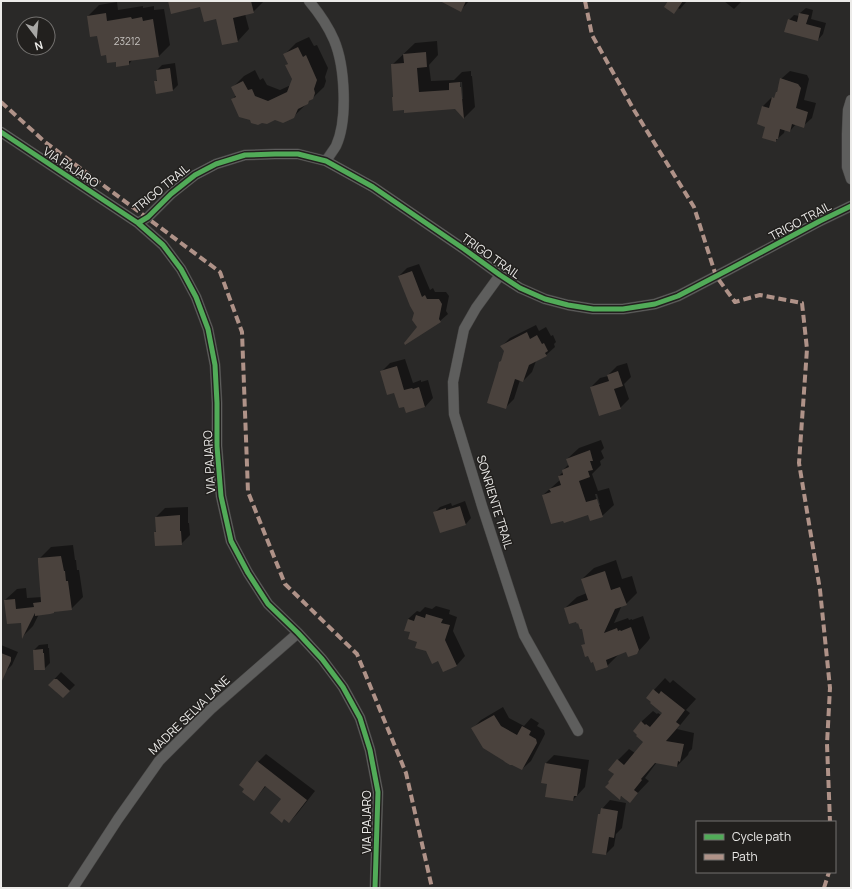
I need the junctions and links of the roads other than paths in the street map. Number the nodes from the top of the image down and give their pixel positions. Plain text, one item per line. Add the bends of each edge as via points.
1 (309, 1) edge
2 (851, 100) edge
3 (1, 132) edge
4 (326, 161) junction
5 (851, 179) edge
6 (851, 206) edge
7 (138, 223) junction
8 (500, 275) junction
9 (298, 633) junction
10 (578, 731) dead end
11 (73, 888) edge
12 (376, 888) edge

1 - 4 street via 334,40 340,57 343,82 344,100 340,132 336,146
2 - 5 street via 848,110 847,167
3 - 7 street, VIA PAJARO
4 - 7 street, TRIGO TRAIL via 298,154 245,155 231,159 195,176
4 - 8 street, TRIGO TRAIL via 373,187
6 - 8 street, TRIGO TRAIL via 678,296 655,304 623,309 593,309 568,305 545,299 520,288
7 - 9 street, VIA PAJARO via 163,246 180,269 196,297 208,329 215,365 221,496 231,541 268,604
8 - 10 street, SONRIENTE TRAIL via 464,329 452,382 454,414 524,635
9 - 11 street, MADRE SELVA LANE via 211,709 159,761
9 - 12 street, VIA PAJARO via 343,687 360,718 370,750 378,792

